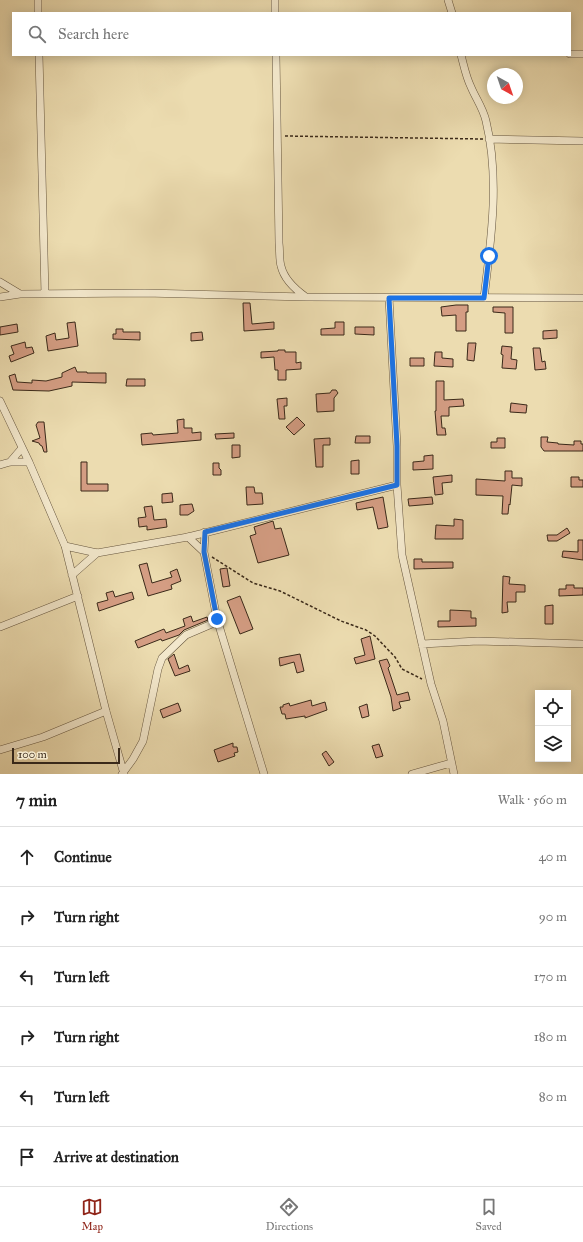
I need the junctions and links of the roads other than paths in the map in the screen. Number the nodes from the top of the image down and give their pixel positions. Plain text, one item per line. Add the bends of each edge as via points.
1 (38, 0) edge
2 (275, 0) edge
3 (448, 0) edge
4 (38, 12) edge
5 (275, 12) edge
6 (452, 12) edge
7 (571, 54) edge
8 (583, 54) edge
9 (39, 56) edge
10 (276, 56) edge
11 (461, 56) edge
12 (489, 139) junction
13 (583, 141) edge
14 (0, 282) edge
15 (20, 294) junction
16 (45, 294) junction
17 (0, 297) edge
18 (306, 297) junction
19 (389, 298) junction
20 (484, 298) junction
21 (583, 298) edge
22 (0, 400) edge
23 (22, 448) junction
24 (10, 462) junction
25 (28, 462) junction
26 (0, 465) edge
27 (397, 485) junction
28 (205, 532) junction
29 (188, 537) junction
30 (65, 546) junction
31 (97, 552) junction
32 (204, 552) junction
33 (72, 575) junction
34 (78, 596) junction
35 (217, 619) junction
36 (0, 627) edge
37 (422, 644) junction
38 (583, 644) edge
39 (106, 711) junction
40 (0, 750) edge
41 (451, 763) junction
42 (123, 773) edge
43 (264, 774) edge
44 (412, 774) edge
45 (454, 774) edge

1 - 4 street
2 - 5 street
3 - 6 street
7 - 8 street
9 - 16 street
10 - 18 street via 281,266 290,283
11 - 12 street via 471,88 483,110
12 - 13 street
12 - 20 street via 493,222
14 - 15 street
15 - 16 street
15 - 17 street
16 - 18 street via 145,293
18 - 19 street
19 - 20 street
19 - 27 street
20 - 21 street
22 - 23 street
23 - 24 street
23 - 25 street
24 - 25 street
24 - 26 street
25 - 30 street
27 - 28 street
27 - 37 street via 402,556
28 - 29 street
28 - 32 street
29 - 31 street
29 - 32 street
30 - 31 street
30 - 33 street
31 - 33 street
32 - 35 street
33 - 34 street
34 - 36 street
34 - 39 street
35 - 42 street via 214,624 186,635 162,658 143,741
35 - 43 street
37 - 38 street via 478,641
37 - 41 street via 443,721
39 - 40 street via 43,737
39 - 42 street
41 - 44 street
41 - 45 street

